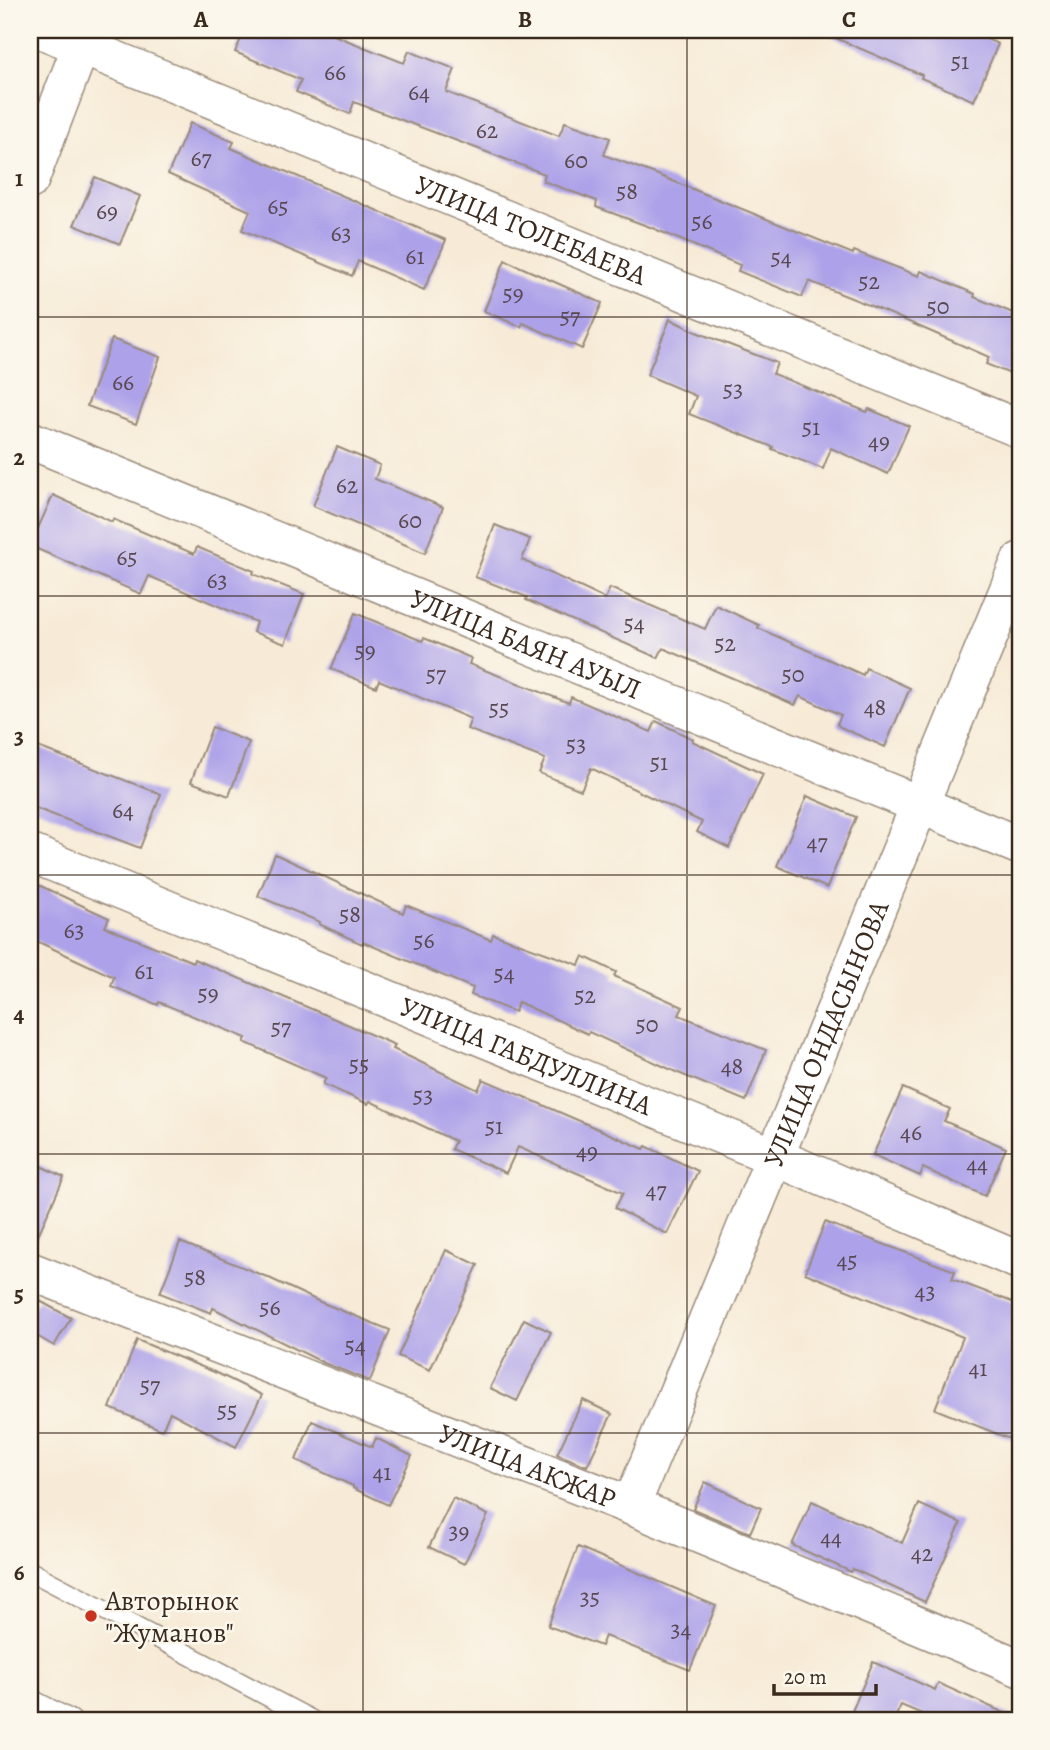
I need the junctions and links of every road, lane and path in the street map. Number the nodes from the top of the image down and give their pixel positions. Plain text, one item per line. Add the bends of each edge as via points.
1 (42, 30) edge
2 (83, 38) edge
3 (30, 180) edge
4 (1020, 429) edge
5 (30, 440) edge
6 (1020, 561) edge
7 (920, 805) junction
8 (1020, 846) edge
9 (30, 853) edge
10 (775, 1157) junction
11 (1020, 1261) edge
12 (30, 1271) edge
13 (631, 1506) junction
14 (30, 1571) edge
15 (1020, 1668) edge
16 (30, 1698) edge
17 (72, 1720) edge
18 (312, 1720) edge

1 - 2 street, УЛИЦА ТОЛЕБАЕВА
2 - 3 street
2 - 4 street, УЛИЦА ТОЛЕБАЕВА
5 - 7 street, УЛИЦА БАЯН АУЫЛ
6 - 7 street, УЛИЦА ОНДАСЫНОВА
7 - 8 street, УЛИЦА БАЯН АУЫЛ
7 - 10 street, УЛИЦА ОНДАСЫНОВА
9 - 10 street, УЛИЦА ГАБДУЛЛИНА
10 - 11 street, УЛИЦА ГАБДУЛЛИНА
10 - 13 street, УЛИЦА ОНДАСЫНОВА
12 - 13 street, УЛИЦА АКЖАР
13 - 15 street, УЛИЦА АКЖАР
14 - 18 lane
16 - 17 lane

